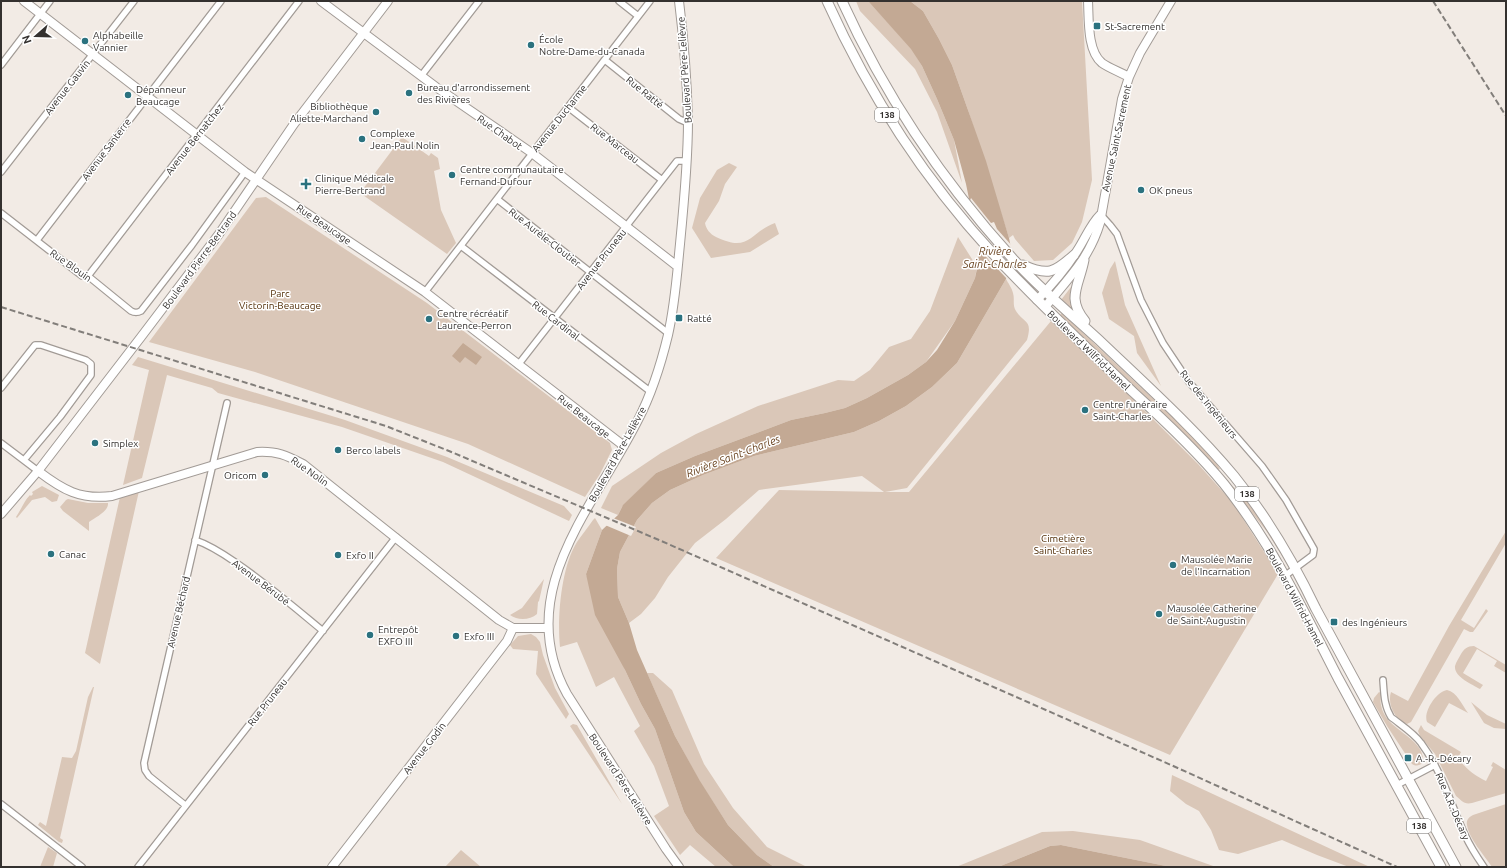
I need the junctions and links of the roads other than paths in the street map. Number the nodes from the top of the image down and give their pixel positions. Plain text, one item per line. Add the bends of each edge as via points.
1 (24, 1) edge
2 (50, 1) edge
3 (134, 1) edge
4 (220, 1) edge
5 (299, 1) edge
6 (321, 1) edge
7 (388, 1) edge
8 (479, 1) edge
9 (619, 1) edge
10 (650, 1) edge
11 (679, 1) edge
12 (827, 1) edge
13 (842, 1) edge
14 (1088, 1) edge
15 (1171, 1) edge
16 (40, 14) junction
17 (638, 16) junction
18 (364, 33) junction
19 (93, 54) junction
20 (605, 60) junction
21 (1, 65) edge
22 (421, 76) junction
23 (1129, 77) junction
24 (147, 96) junction
25 (568, 107) junction
26 (688, 123) junction
27 (197, 134) junction
28 (532, 153) junction
29 (686, 161) junction
30 (1, 172) edge
31 (245, 172) junction
32 (257, 180) junction
33 (662, 180) junction
34 (497, 199) junction
35 (1, 213) edge
36 (1100, 215) junction
37 (626, 227) junction
38 (37, 240) junction
39 (462, 246) junction
40 (1074, 255) junction
41 (1084, 260) junction
42 (1015, 261) junction
43 (677, 266) junction
44 (590, 272) junction
45 (88, 276) junction
46 (425, 292) junction
47 (1050, 294) junction
48 (1038, 300) junction
49 (1045, 307) junction
50 (142, 311) joint
51 (554, 319) junction
52 (668, 333) junction
53 (1099, 340) junction
54 (518, 365) junction
55 (1, 388) edge
56 (651, 392) junction
57 (227, 403) dead end
58 (1, 443) edge
59 (624, 446) junction
60 (24, 460) junction
61 (212, 464) junction
62 (38, 471) junction
63 (1, 514) edge
64 (396, 537) junction
65 (195, 540) junction
66 (1296, 568) junction
67 (1286, 575) junction
68 (512, 628) junction
69 (548, 628) junction
70 (323, 631) junction
71 (1383, 680) dead end
72 (1435, 765) junction
73 (1408, 779) junction
74 (1397, 785) junction
75 (1, 804) edge
76 (185, 805) junction
77 (82, 867) edge
78 (138, 867) edge
79 (332, 867) edge
80 (679, 867) edge
81 (1441, 867) edge
82 (1456, 867) edge
83 (1484, 867) edge

1 - 16 street, Rue Beaucage
2 - 16 street
3 - 19 street, Avenue Gauvin
4 - 24 street, Avenue Santerre
5 - 27 street, Avenue Bernatchez
6 - 18 street, Rue Chabot
7 - 18 street, Boulevard Pierre-Bertrand
8 - 22 street
9 - 17 street
10 - 17 street, Avenue Ducharme
11 - 26 street, Boulevard Père-Lelièvre via 686,68
12 - 48 main road, Boulevard Wilfrid-Hamel / 138 via 854,57 919,164 963,220
13 - 42 main road, Boulevard Wilfrid-Hamel / 138 via 895,103 934,163
14 - 23 street via 1091,46 1095,57
15 - 23 street, Avenue Saint-Sacrement
16 - 19 street, Rue Beaucage
16 - 21 street
17 - 20 street, Avenue Ducharme
18 - 22 street, Rue Chabot
18 - 32 street, Boulevard Pierre-Bertrand via 294,124
19 - 24 street, Rue Beaucage
19 - 30 street, Avenue Gauvin
20 - 25 street, Avenue Ducharme
20 - 26 street, Rue Ratté via 679,119
22 - 28 street, Rue Chabot
23 - 36 street, Avenue Saint-Sacrement via 1122,99
24 - 27 street, Rue Beaucage
24 - 38 street, Avenue Santerre
25 - 28 street, Avenue Ducharme
25 - 33 street, Rue Marceau
26 - 29 street, Boulevard Père-Lelièvre
27 - 31 street, Rue Beaucage
27 - 45 street, Avenue Bernatchez
28 - 34 street, Avenue Ducharme
28 - 37 street, Rue Chabot
29 - 33 street, Avenue Pruneau via 677,161
29 - 43 street, Boulevard Père-Lelièvre
31 - 32 street, Rue Beaucage
31 - 50 street, Boulevard Pierre-Bertrand
32 - 46 street, Rue Beaucage
32 - 62 street, Boulevard Pierre-Bertrand via 210,246
33 - 37 street, Avenue Pruneau
34 - 39 street, Avenue Ducharme
34 - 44 street, Rue Aurèle-Cloutier
35 - 38 street, Rue Blouin
36 - 40 street, Avenue Saint-Sacrement
36 - 41 street, Avenue Saint-Sacrement via 1097,232
36 - 66 street, Rue des Ingénieurs via 1117,234 1142,300 1163,343 1188,382 1262,466 1286,500 1314,549 1313,555
37 - 43 street, Rue Chabot
37 - 44 street, Avenue Pruneau
38 - 45 street, Rue Blouin via 82,276
39 - 46 street, Avenue Ducharme
39 - 51 street, Rue Cardinal
40 - 42 main road via 1058,269 1044,272 1033,270
40 - 47 street, Avenue Saint-Sacrement
41 - 47 street, Avenue Saint-Sacrement
41 - 53 main road via 1075,288 1074,304
42 - 47 main road, Boulevard Wilfrid-Hamel / 138
43 - 52 street, Boulevard Père-Lelièvre
44 - 51 street, Avenue Pruneau
44 - 52 street, Rue Aurèle-Cloutier
45 - 50 street, Rue Blouin via 131,311
46 - 54 street, Rue Beaucage
47 - 48 street, Avenue Saint-Sacrement
47 - 49 street, Avenue Saint-Sacrement
47 - 53 main road, Boulevard Wilfrid-Hamel / 138
48 - 49 main road, Boulevard Wilfrid-Hamel / 138
49 - 67 main road, Boulevard Wilfrid-Hamel / 138 via 1172,428 1211,469 1254,524
51 - 54 street, Avenue Pruneau
51 - 56 street, Rue Cardinal
52 - 56 street, Boulevard Père-Lelièvre
53 - 66 main road, Boulevard Wilfrid-Hamel / 138 via 1190,427 1217,457 1258,508
54 - 59 street, Rue Beaucage
55 - 60 street via 35,345 86,360 91,364 92,375
56 - 59 street, Boulevard Père-Lelièvre
57 - 61 street, Avenue Béchard
58 - 60 street
59 - 69 street, Boulevard Père-Lelièvre via 584,512 563,554 552,593
60 - 62 street
61 - 62 street, Rue Nolin via 112,496 99,497 87,497 68,491
61 - 64 street, Rue Nolin via 257,452 286,454 303,464
61 - 65 street, Avenue Béchard
62 - 63 street, Boulevard Pierre-Bertrand
64 - 68 street, Rue Nolin
64 - 70 street, Rue Pruneau
65 - 70 street, Avenue Bérubé via 205,543 254,574
65 - 76 street, Avenue Béchard via 144,763 149,776
66 - 67 street, Rue des Ingénieurs
66 - 73 main road, Boulevard Wilfrid-Hamel / 138
67 - 74 main road, Boulevard Wilfrid-Hamel / 138
68 - 69 street
68 - 79 street, Avenue Godin via 507,641
69 - 80 street, Boulevard Père-Lelièvre via 553,660 564,690
70 - 76 street, Rue Pruneau
71 - 72 street, Rue A.R.-Décary via 1388,713 1416,737
72 - 73 street, Rue A.R.-Décary
72 - 83 street, Rue A.R.-Décary via 1465,836
73 - 74 street, Rue A.R.-Décary
73 - 82 main road, Boulevard Wilfrid-Hamel / 138
74 - 81 main road, Boulevard Wilfrid-Hamel / 138
75 - 77 street
76 - 78 street, Rue Pruneau

